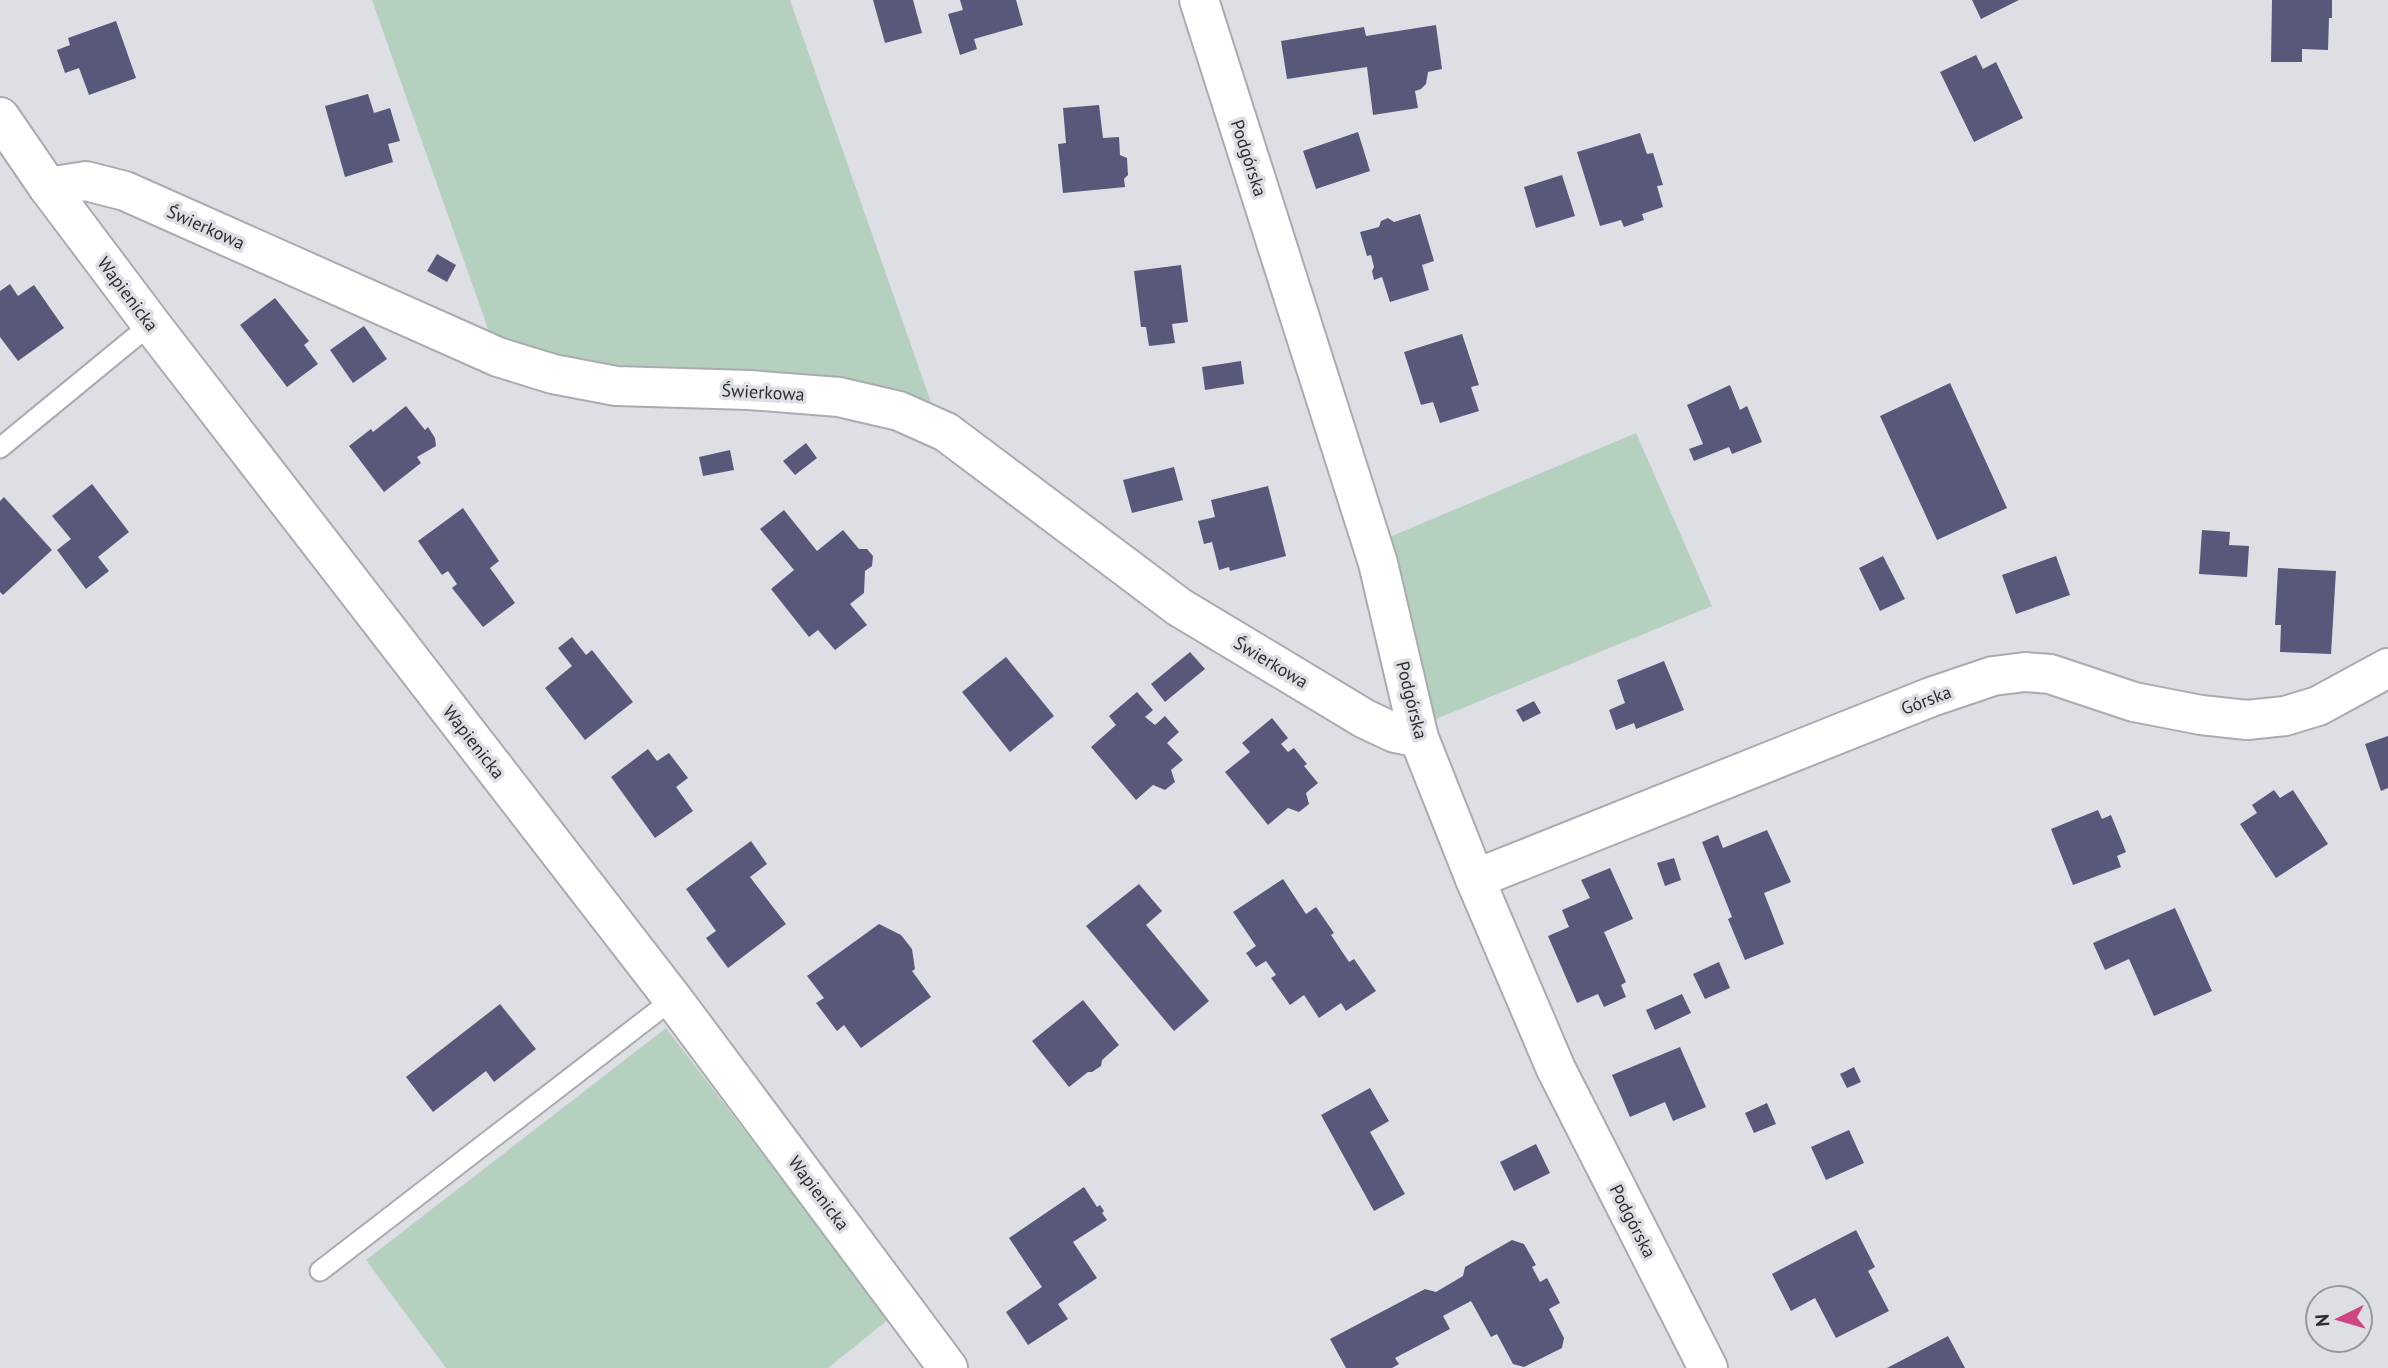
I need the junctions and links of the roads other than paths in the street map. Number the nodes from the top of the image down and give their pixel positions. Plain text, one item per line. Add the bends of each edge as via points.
1 (1199, 0) edge
2 (0, 117) edge
3 (48, 187) junction
4 (151, 324) junction
5 (0, 448) edge
6 (2388, 668) edge
7 (1419, 738) junction
8 (1475, 879) junction
9 (673, 999) junction
10 (320, 1271) dead end
11 (948, 1368) edge
12 (1708, 1368) edge

1 - 7 street, Podgórska via 1378,563
2 - 3 street, Wapienicka
3 - 4 street, Wapienicka
3 - 7 street, Świerkowa via 86,181 125,191 498,357 553,374 616,386 839,397 899,411 946,432 1179,607 1365,719
4 - 5 lane
4 - 9 street, Wapienicka
6 - 8 street, Górska via 2318,706 2286,716 2247,720 2134,702 2050,674 1993,676
7 - 8 street, Podgórska
8 - 12 street, Podgórska via 1556,1069
9 - 10 lane
9 - 11 street, Wapienicka

